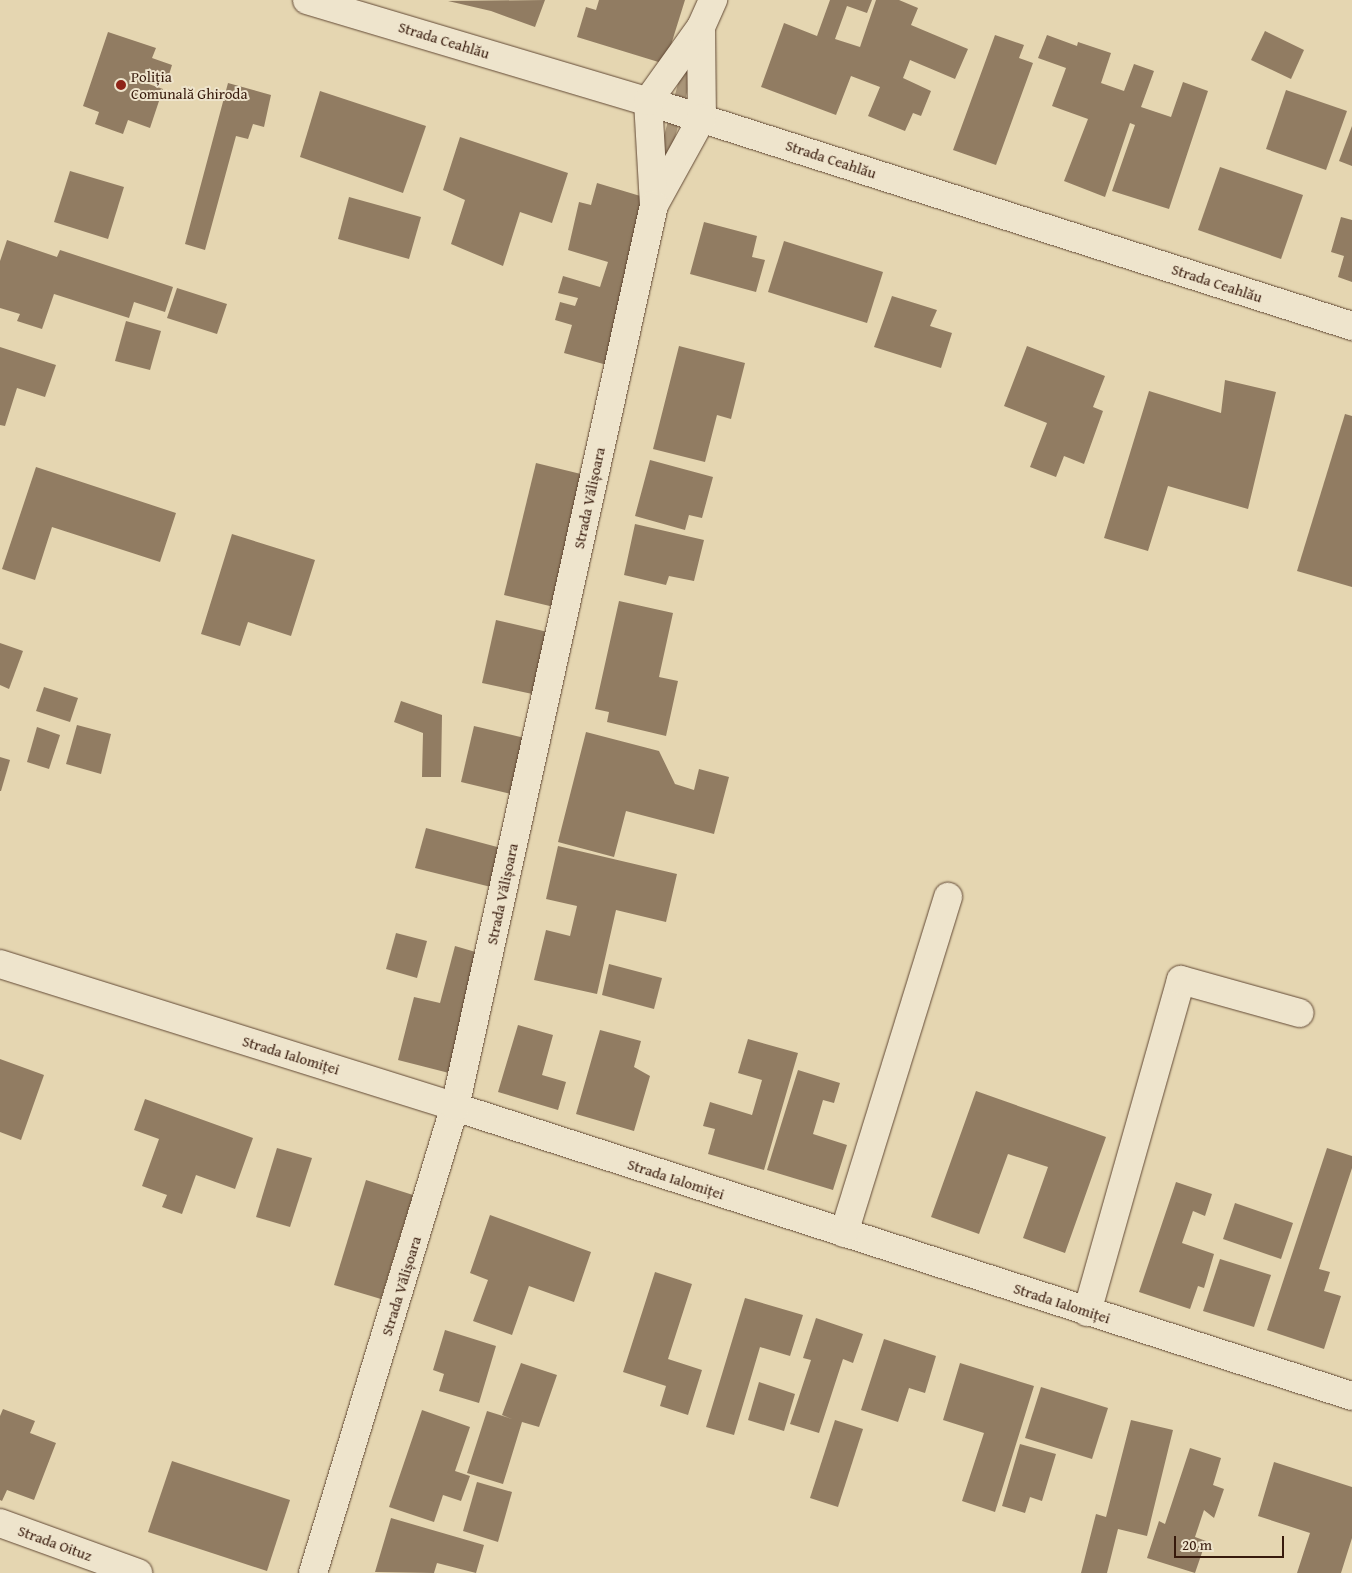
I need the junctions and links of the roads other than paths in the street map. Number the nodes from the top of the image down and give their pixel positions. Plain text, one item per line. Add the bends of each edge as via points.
1 (307, 0) edge
2 (713, 0) edge
3 (701, 27) junction
4 (652, 102) junction
5 (698, 117) junction
6 (654, 205) junction
7 (1352, 326) edge
8 (948, 898) dead end
9 (0, 964) edge
10 (1299, 1013) dead end
11 (455, 1106) junction
12 (844, 1233) junction
13 (1087, 1312) junction
14 (1352, 1396) edge
15 (0, 1523) edge
16 (138, 1573) edge
17 (313, 1573) edge

1 - 4 street, Strada Ceahlău
2 - 3 street, Strada Vălișoara
3 - 4 street, Strada Vălișoara
3 - 5 street, Strada Vălișoara
4 - 5 street, Strada Ceahlău
4 - 6 street, Strada Vălișoara
5 - 6 street, Strada Vălișoara
5 - 7 street, Strada Ceahlău
6 - 11 street, Strada Vălișoara
8 - 12 street
9 - 11 street, Strada Ialomiței
10 - 13 street via 1181,980
11 - 12 street, Strada Ialomiței
11 - 17 street, Strada Vălișoara
12 - 13 street, Strada Ialomiței
13 - 14 street, Strada Ialomiței
15 - 16 street, Strada Oituz

